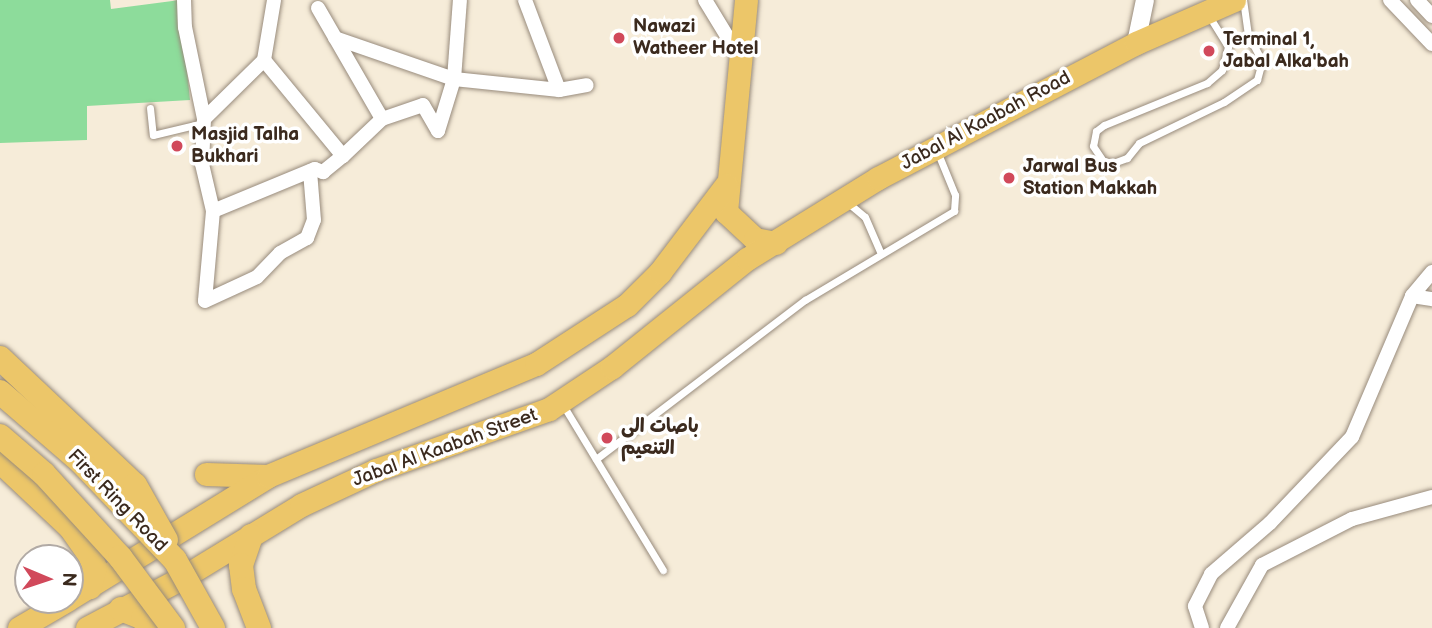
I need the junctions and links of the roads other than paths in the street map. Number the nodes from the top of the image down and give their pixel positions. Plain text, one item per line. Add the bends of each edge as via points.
1 (184, 0) edge
2 (274, 0) edge
3 (460, 0) edge
4 (525, 0) edge
5 (705, 0) edge
6 (746, 0) edge
7 (1145, 0) edge
8 (1234, 0) edge
9 (1243, 0) edge
10 (1390, 0) edge
11 (1417, 0) edge
12 (318, 3) edge
13 (1207, 12) junction
14 (1432, 16) edge
15 (335, 38) junction
16 (1136, 43) junction
17 (1432, 44) edge
18 (738, 54) junction
19 (264, 60) junction
20 (454, 79) junction
21 (587, 85) dead end
22 (559, 90) junction
23 (150, 108) dead end
24 (382, 119) junction
25 (204, 121) junction
26 (935, 147) junction
27 (343, 156) junction
28 (310, 171) junction
29 (726, 185) junction
30 (844, 200) junction
31 (213, 211) junction
32 (776, 243) junction
33 (881, 254) junction
34 (747, 259) joint
35 (1432, 272) edge
36 (1412, 296) junction
37 (1432, 299) edge
38 (0, 358) edge
39 (0, 392) edge
40 (560, 401) junction
41 (0, 436) edge
42 (596, 459) junction
43 (0, 461) edge
44 (206, 474) dead end
45 (268, 477) junction
46 (1432, 497) edge
47 (251, 536) junction
48 (82, 544) edge
49 (84, 546) edge
50 (175, 560) junction
51 (663, 570) dead end
52 (84, 581) edge
53 (84, 589) edge
54 (121, 609) junction
55 (42, 614) edge
56 (19, 628) edge
57 (87, 628) edge
58 (149, 628) edge
59 (173, 628) edge
60 (213, 628) edge
61 (259, 628) edge
62 (1202, 628) edge
63 (1227, 628) edge

1 - 25 street
2 - 19 street
3 - 20 street
4 - 22 street
5 - 18 street
6 - 18 highway
7 - 16 street
8 - 13 highway, Jabal Al Kaabah Road
9 - 13 lane via 1248,35 1262,61 1257,80 1236,96 1139,143 1126,158 1103,161 1093,146 1096,131 1207,82 1222,70 1228,47
10 - 17 street
11 - 14 street
12 - 15 street
13 - 16 highway, Jabal Al Kaabah Road
15 - 20 street
15 - 24 street
16 - 26 highway, Jabal Al Kaabah Road
18 - 29 highway
19 - 25 street
19 - 27 street
20 - 22 street
20 - 24 street via 438,131 423,105
21 - 22 street
23 - 25 lane via 153,135
24 - 27 street
25 - 31 street via 202,164
26 - 30 highway, Jabal Al Kaabah Road
26 - 33 lane via 955,195 954,211
27 - 28 street via 323,172
28 - 31 street
28 - 31 street via 314,220 307,238 280,253 257,277 205,301
29 - 32 highway via 726,212 754,239
29 - 45 highway, Jabal Al Kaabah Street via 627,305 536,364
30 - 32 highway, Jabal Al Kaabah Road
30 - 33 lane via 865,217
32 - 34 highway, Jabal Al Kaabah Road
33 - 42 lane via 805,300
34 - 40 highway, Jabal Al Kaabah Street via 612,367
35 - 36 street
36 - 37 street
36 - 62 street via 1352,436 1270,523 1211,574 1195,606
38 - 50 highway, bridge via 135,485
39 - 50 highway, First Ring Road, bridge via 80,461
40 - 42 lane
40 - 47 highway, Jabal Al Kaabah Street via 376,470 301,505
41 - 59 highway, First Ring Road, bridge via 44,474 120,557
42 - 51 lane
43 - 48 highway
44 - 45 highway
45 - 53 highway, Jabal Al Kaabah Street
46 - 63 street via 1352,519 1262,565
47 - 54 highway, Jabal Al Kaabah Street
47 - 61 highway via 242,565 244,589
49 - 52 highway via 95,568
50 - 60 highway, First Ring Road, bridge
54 - 57 highway, Jabal Al Kaabah Street
54 - 58 highway via 143,618
55 - 56 highway, Jabal Al Kaabah Street

